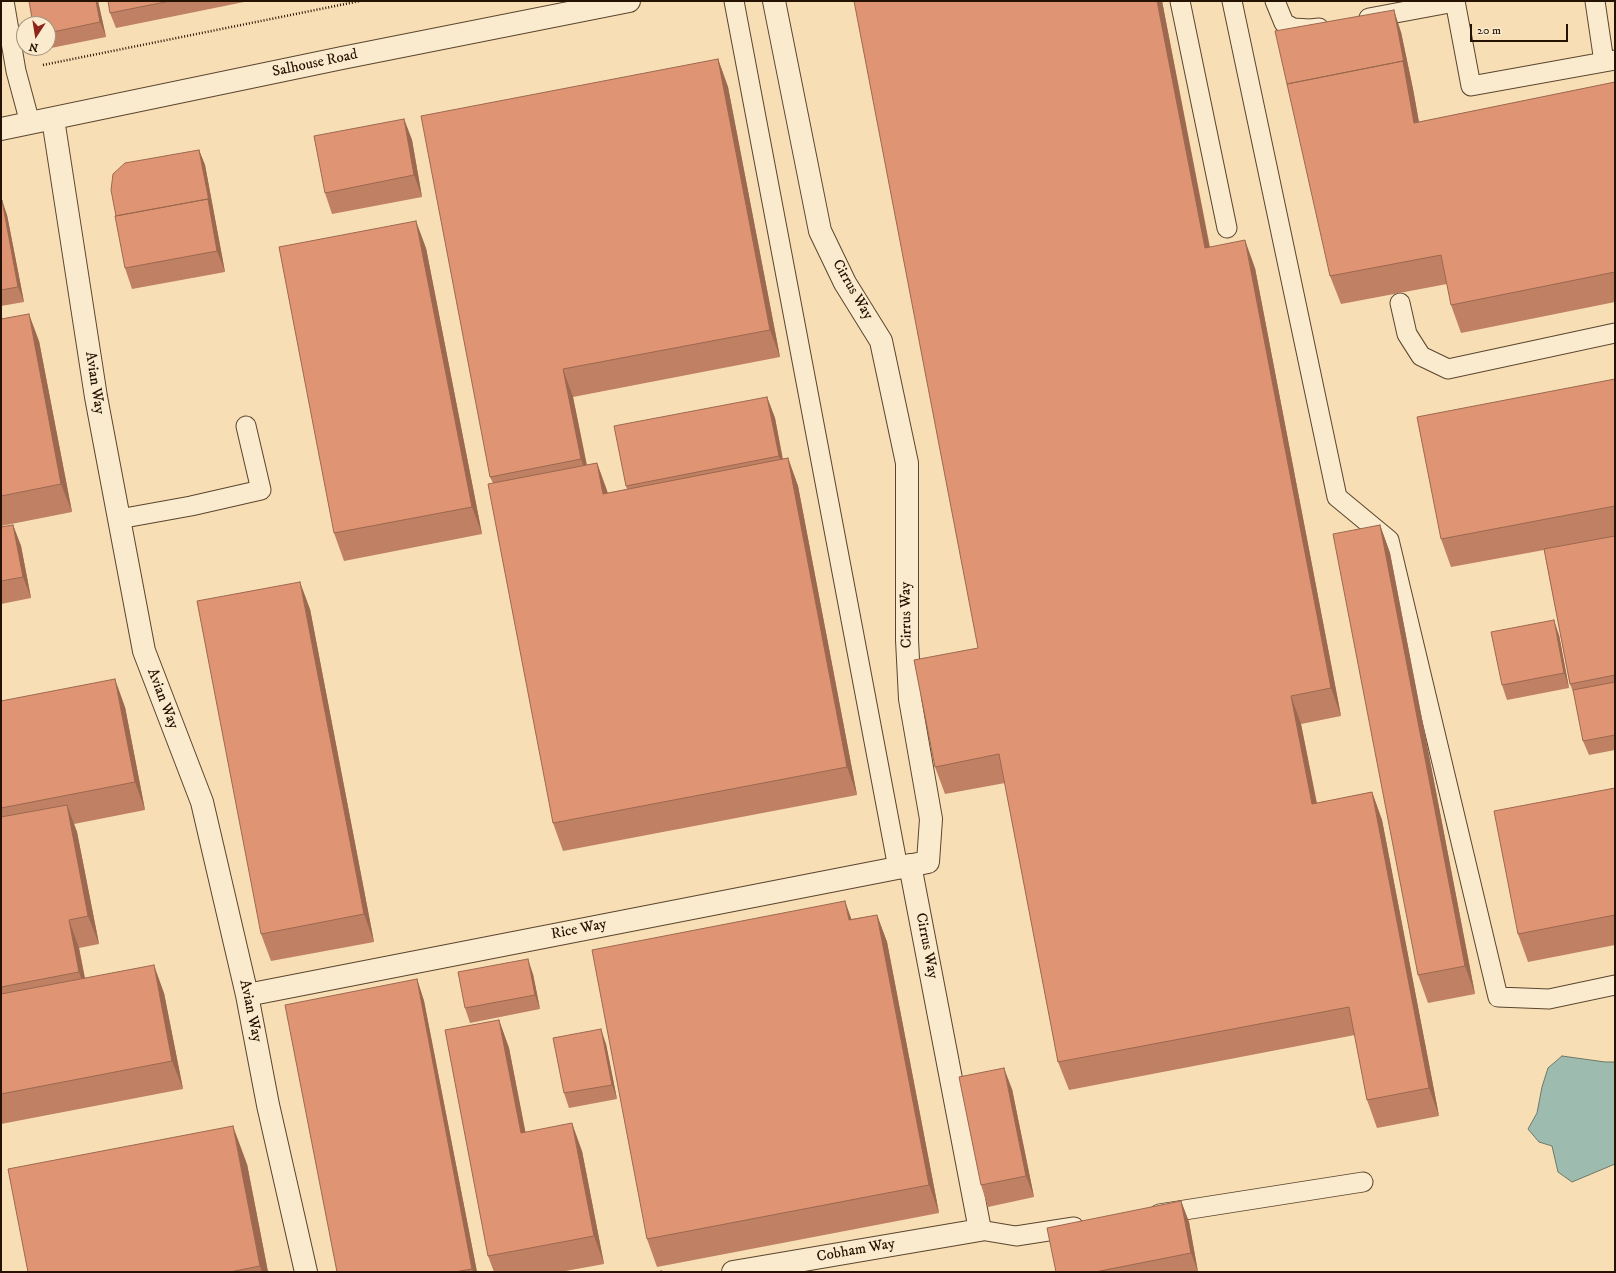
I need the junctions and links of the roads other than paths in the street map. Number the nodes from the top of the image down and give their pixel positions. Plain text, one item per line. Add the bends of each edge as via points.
1 (4, 1) edge
2 (629, 1) edge
3 (734, 1) edge
4 (774, 1) edge
5 (1180, 1) edge
6 (1232, 1) edge
7 (1275, 1) edge
8 (1595, 1) edge
9 (1455, 2) edge
10 (1356, 21) edge
11 (1333, 25) edge
12 (1610, 61) edge
13 (53, 119) junction
14 (30, 123) junction
15 (1, 129) edge
16 (1227, 228) dead end
17 (1400, 303) dead end
18 (1615, 333) edge
19 (246, 426) dead end
20 (119, 520) junction
21 (904, 866) junction
22 (1615, 985) edge
23 (247, 995) junction
24 (1363, 1182) dead end
25 (1142, 1216) edge
26 (1095, 1224) edge
27 (980, 1230) junction
28 (306, 1272) edge
29 (733, 1272) edge

1 - 14 lane via 16,71
2 - 13 street, Salhouse Road
3 - 21 lane
4 - 21 street, Cirrus Way via 820,231 845,282 881,341 907,463 907,640 910,699 931,819 928,862
5 - 16 lane
6 - 22 lane via 1337,497 1389,540 1498,997 1549,999
7 - 11 lane via 1284,23 1293,28 1310,29
8 - 12 lane
9 - 10 lane
9 - 12 lane via 1471,86
13 - 14 street, Salhouse Road
13 - 20 street, Avian Way via 96,398
14 - 15 street, Salhouse Road
17 - 18 lane via 1407,334 1421,356 1448,369
19 - 20 lane via 261,490
20 - 23 street, Avian Way via 144,651 202,802
21 - 23 street, Rice Way
21 - 27 street, Cirrus Way
23 - 28 street, Avian Way via 268,1105
24 - 25 lane
26 - 27 lane via 1016,1236
27 - 29 street, Cobham Way

